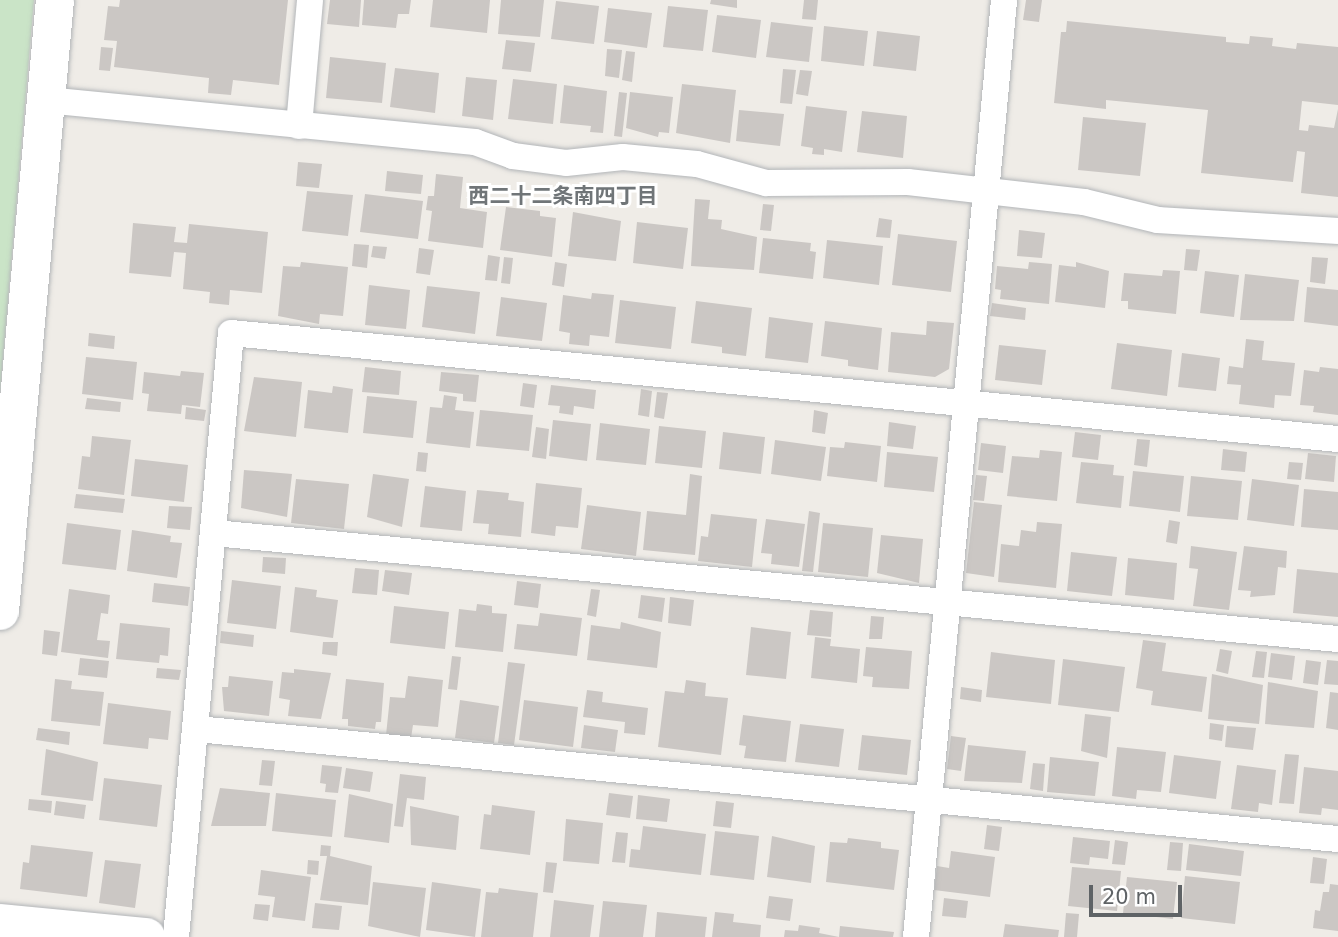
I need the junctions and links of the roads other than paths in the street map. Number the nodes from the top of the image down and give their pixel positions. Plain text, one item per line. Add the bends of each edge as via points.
1 (55, 0) edge
2 (310, 0) edge
3 (1004, 0) edge
4 (46, 100) junction
5 (299, 127) junction
6 (986, 190) junction
7 (1338, 231) edge
8 (967, 405) junction
9 (1338, 439) edge
10 (214, 533) junction
11 (947, 602) junction
12 (0, 611) edge
13 (1338, 639) edge
14 (197, 729) junction
15 (929, 800) junction
16 (1338, 839) edge
17 (0, 923) edge
18 (146, 937) edge
19 (176, 937) edge
20 (916, 937) edge

1 - 4 street
2 - 5 street
3 - 6 street
4 - 5 street
4 - 12 street
5 - 6 street via 475,142 513,156 566,163 623,157 697,164 766,183 908,182
6 - 7 street via 1084,202 1158,220 1306,233
6 - 8 street
8 - 9 street
8 - 10 street via 231,334
8 - 11 street
10 - 11 street
10 - 14 street
11 - 13 street
11 - 15 street
14 - 15 street
14 - 19 street
15 - 16 street
15 - 20 street
17 - 18 street

